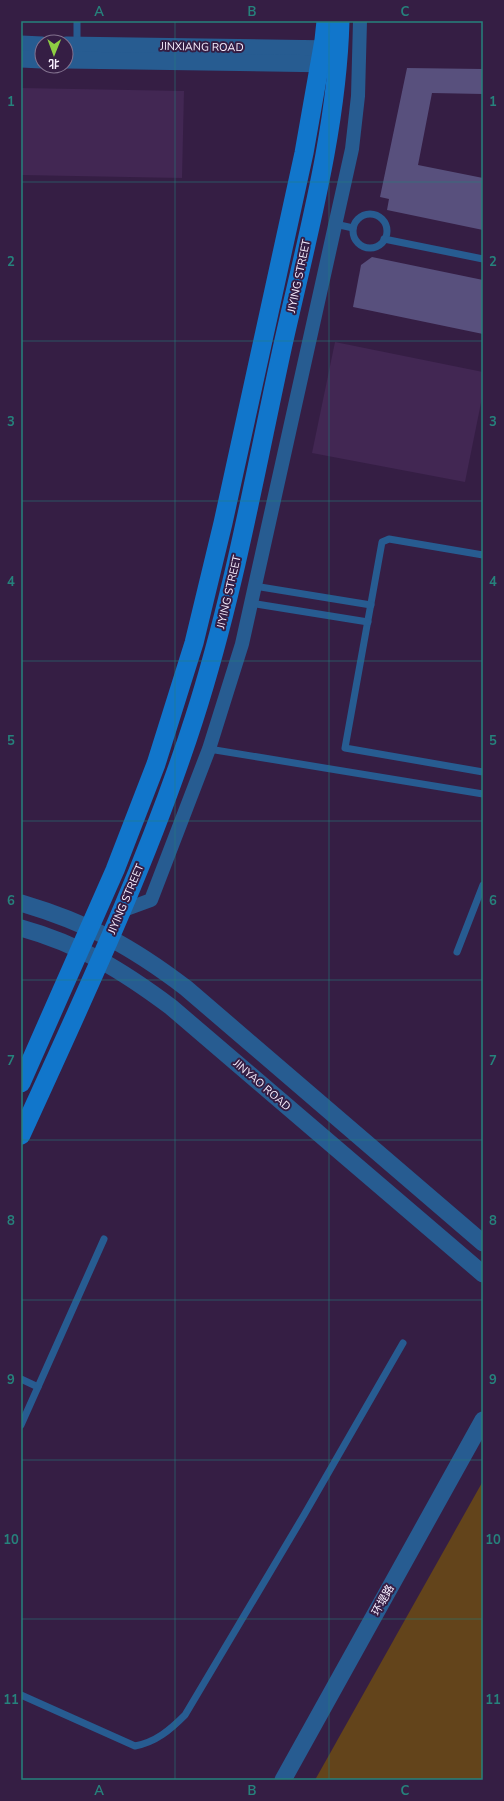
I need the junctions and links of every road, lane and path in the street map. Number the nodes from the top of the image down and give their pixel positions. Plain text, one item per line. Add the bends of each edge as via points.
1 (78, 21) edge
2 (318, 21) edge
3 (326, 21) edge
4 (340, 21) edge
5 (360, 21) edge
6 (74, 37) edge
7 (21, 44) edge
8 (34, 44) edge
9 (74, 45) edge
10 (329, 57) junction
11 (21, 59) edge
12 (34, 60) edge
13 (74, 60) edge
14 (335, 224) junction
15 (353, 228) junction
16 (384, 239) junction
17 (483, 259) edge
18 (483, 555) edge
19 (254, 586) junction
20 (250, 603) junction
21 (371, 605) junction
22 (368, 622) junction
23 (209, 749) junction
24 (483, 772) edge
25 (483, 794) edge
26 (483, 885) edge
27 (21, 903) edge
28 (121, 911) junction
29 (90, 927) junction
30 (21, 928) edge
31 (109, 937) junction
32 (80, 949) junction
33 (457, 952) dead end
34 (100, 959) junction
35 (21, 1083) edge
36 (21, 1135) edge
37 (104, 1239) dead end
38 (483, 1243) edge
39 (483, 1274) edge
40 (402, 1343) dead end
41 (21, 1379) edge
42 (38, 1387) junction
43 (483, 1420) edge
44 (21, 1425) edge
45 (21, 1695) edge
46 (283, 1780) edge

1 - 6 lane
2 - 10 street
3 - 10 main road, JIYING STREET
4 - 10 main road, JIYING STREET
5 - 14 street via 358,96 352,149
7 - 8 street
9 - 10 street, JINXIANG ROAD
10 - 13 street, JINXIANG ROAD
10 - 28 main road, JIYING STREET via 325,157 215,649 176,771
10 - 29 main road, JIYING STREET via 304,153 223,523 194,643 156,764
11 - 12 street
14 - 15 lane
14 - 19 street
15 - 16 lane via 355,239 364,247 375,247
15 - 16 lane via 355,222 364,215 376,215 384,223
16 - 17 lane
18 - 21 lane via 389,539 382,542
19 - 20 street
19 - 21 lane
20 - 22 lane
20 - 23 street via 242,644
21 - 22 lane
22 - 24 lane via 345,748
23 - 25 lane
23 - 28 street via 151,900
26 - 33 lane
27 - 29 street
28 - 31 main road, JIYING STREET
29 - 31 street
29 - 32 main road, JIYING STREET
30 - 32 street, JINYAO ROAD
31 - 34 main road, JIYING STREET
31 - 38 street via 145,958 186,988
32 - 34 street, JINYAO ROAD
32 - 35 main road, JIYING STREET
34 - 36 main road, JIYING STREET
34 - 39 street, JINYAO ROAD via 132,978 171,1007
37 - 42 lane
40 - 45 lane via 185,1716 172,1729 146,1744 135,1746
41 - 42 lane
42 - 44 lane
43 - 46 street, 环堤路

